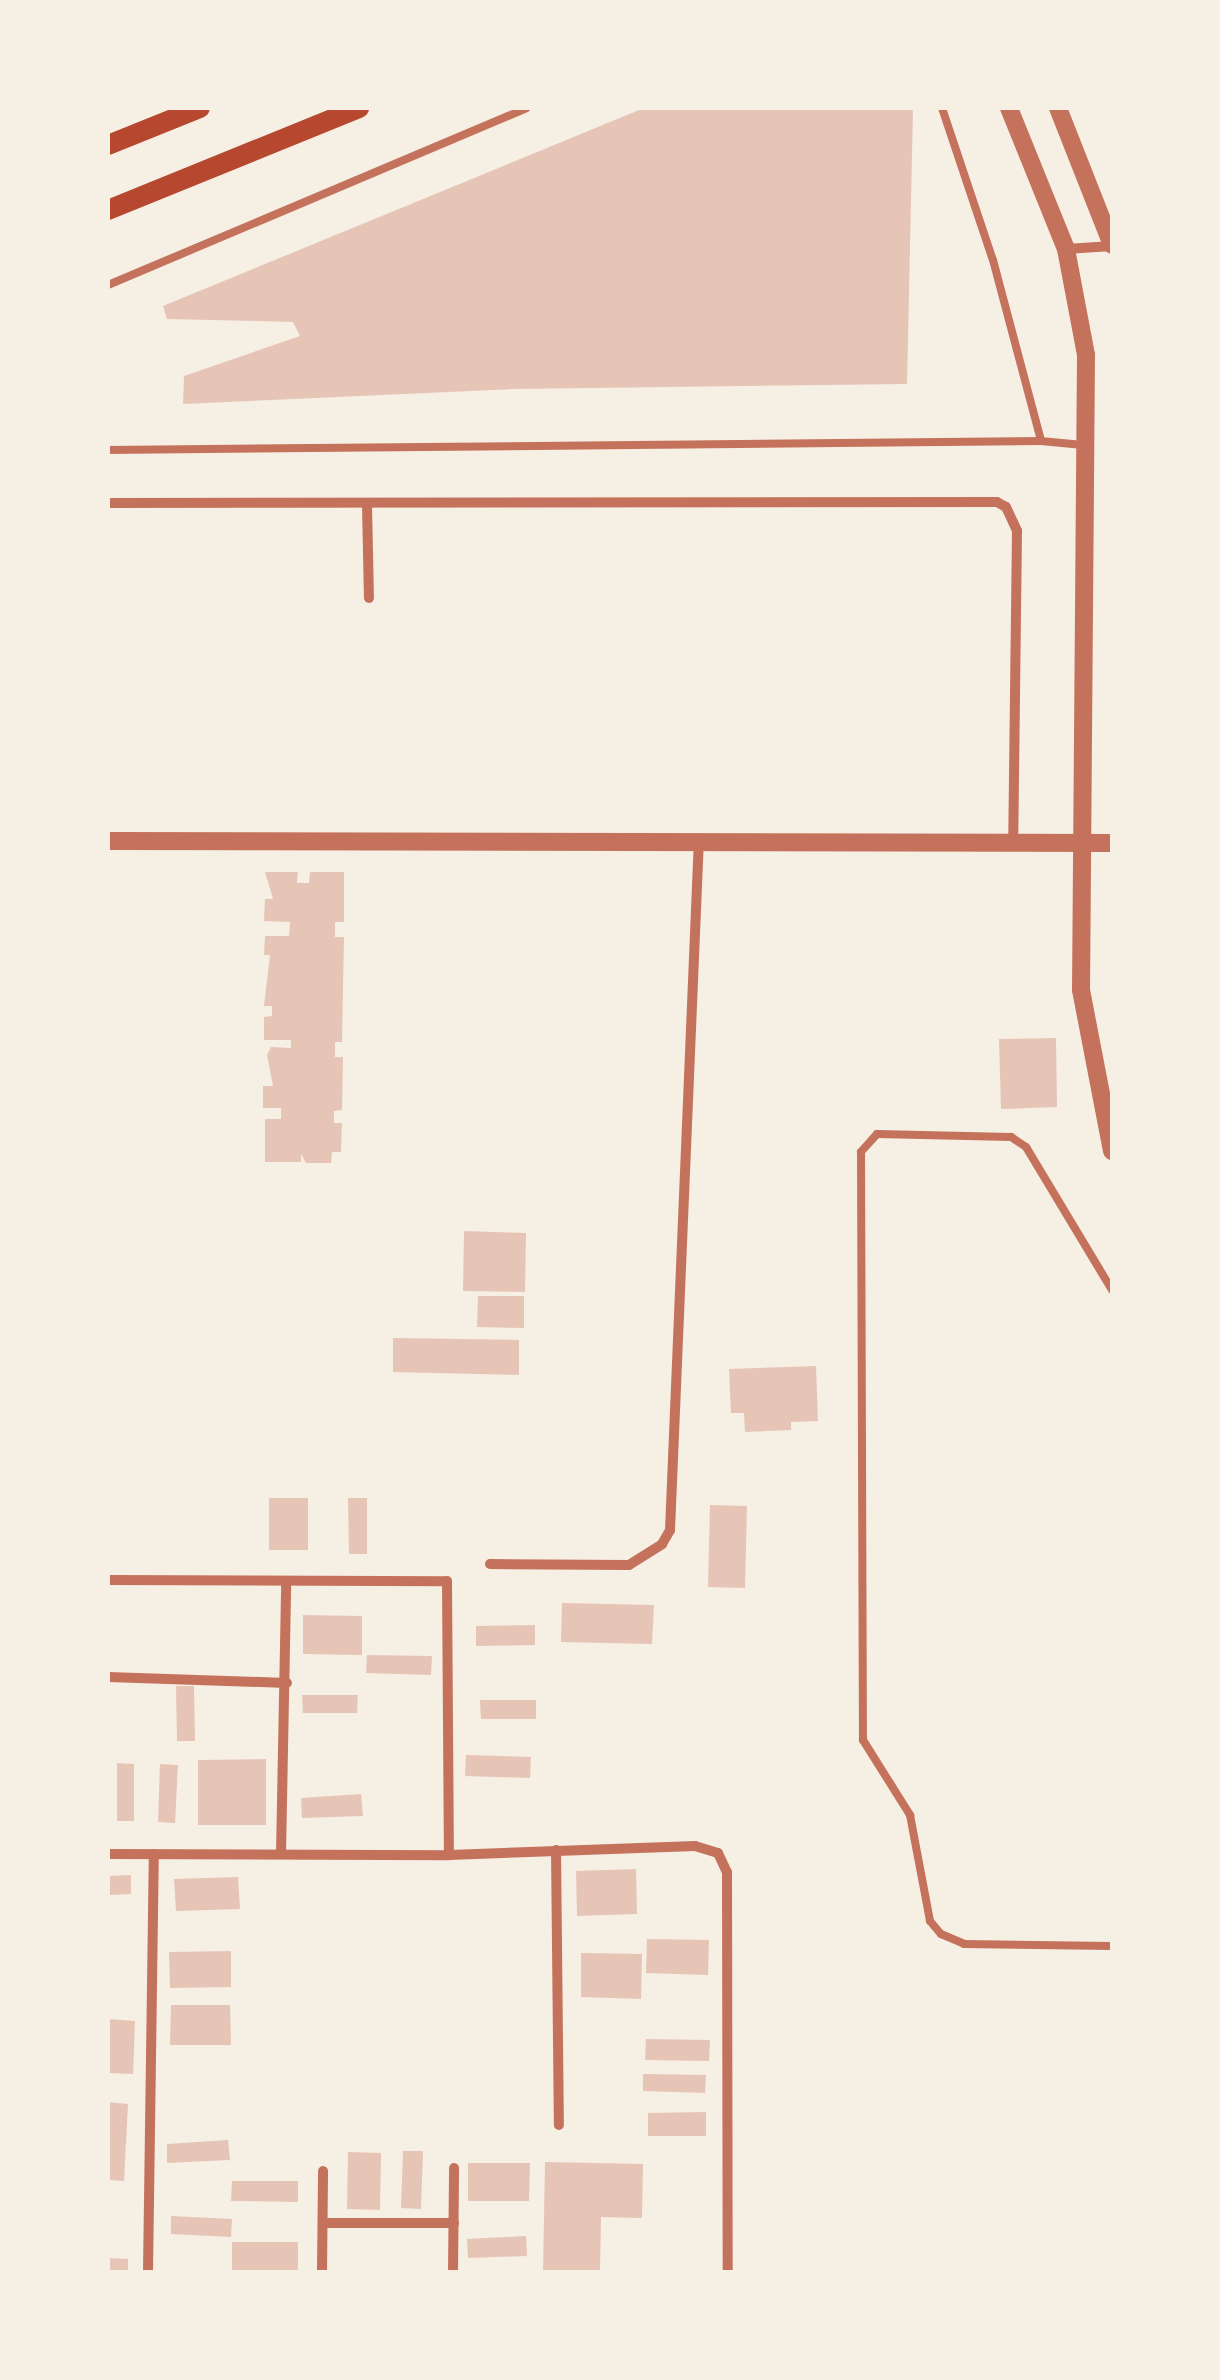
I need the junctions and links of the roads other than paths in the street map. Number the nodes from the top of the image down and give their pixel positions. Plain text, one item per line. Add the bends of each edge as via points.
1 (200, 108) edge
2 (359, 108) edge
3 (526, 108) edge
4 (942, 108) edge
5 (1009, 108) edge
6 (1058, 108) edge
7 (108, 146) edge
8 (108, 210) edge
9 (1112, 245) edge
10 (1066, 249) junction
11 (108, 285) edge
12 (1040, 442) junction
13 (1088, 445) junction
14 (108, 450) edge
15 (108, 503) edge
16 (367, 505) junction
17 (368, 598) dead end
18 (699, 838) junction
19 (108, 841) edge
20 (1013, 842) junction
21 (1112, 843) edge
22 (1080, 844) junction
23 (1112, 1152) edge
24 (1112, 1290) edge
25 (490, 1564) dead end
26 (108, 1580) edge
27 (286, 1582) junction
28 (108, 1678) edge
29 (287, 1683) junction
30 (556, 1850) junction
31 (108, 1854) edge
32 (154, 1854) junction
33 (281, 1854) junction
34 (449, 1855) junction
35 (1112, 1946) edge
36 (559, 2125) dead end
37 (454, 2168) dead end
38 (323, 2172) dead end
39 (454, 2222) junction
40 (323, 2223) junction
41 (148, 2272) edge
42 (322, 2272) edge
43 (453, 2272) edge
44 (728, 2272) edge

1 - 7 main road
2 - 8 main road
3 - 11 lane
4 - 12 lane via 994,260
5 - 10 street
6 - 9 street
9 - 10 street
10 - 13 street via 1086,355
12 - 13 lane
12 - 14 lane
13 - 22 street
15 - 16 street
16 - 17 street
16 - 20 street via 1006,507 1016,531
18 - 19 street
18 - 20 street
18 - 25 street via 670,1530 662,1544 629,1565
20 - 22 street
21 - 22 street
22 - 23 street via 1081,990
24 - 35 lane via 1026,1146 1011,1136 878,1134 861,1152 863,1740 910,1814 930,1921 941,1934 964,1944
26 - 27 street
27 - 29 street
27 - 34 street via 447,1580
28 - 29 street
29 - 33 street
30 - 34 street
30 - 36 street
30 - 44 street via 696,1846 722,1860
31 - 32 street
32 - 33 street
32 - 41 street
33 - 34 street
37 - 39 street
38 - 40 street
39 - 40 street
39 - 43 street
40 - 42 street

